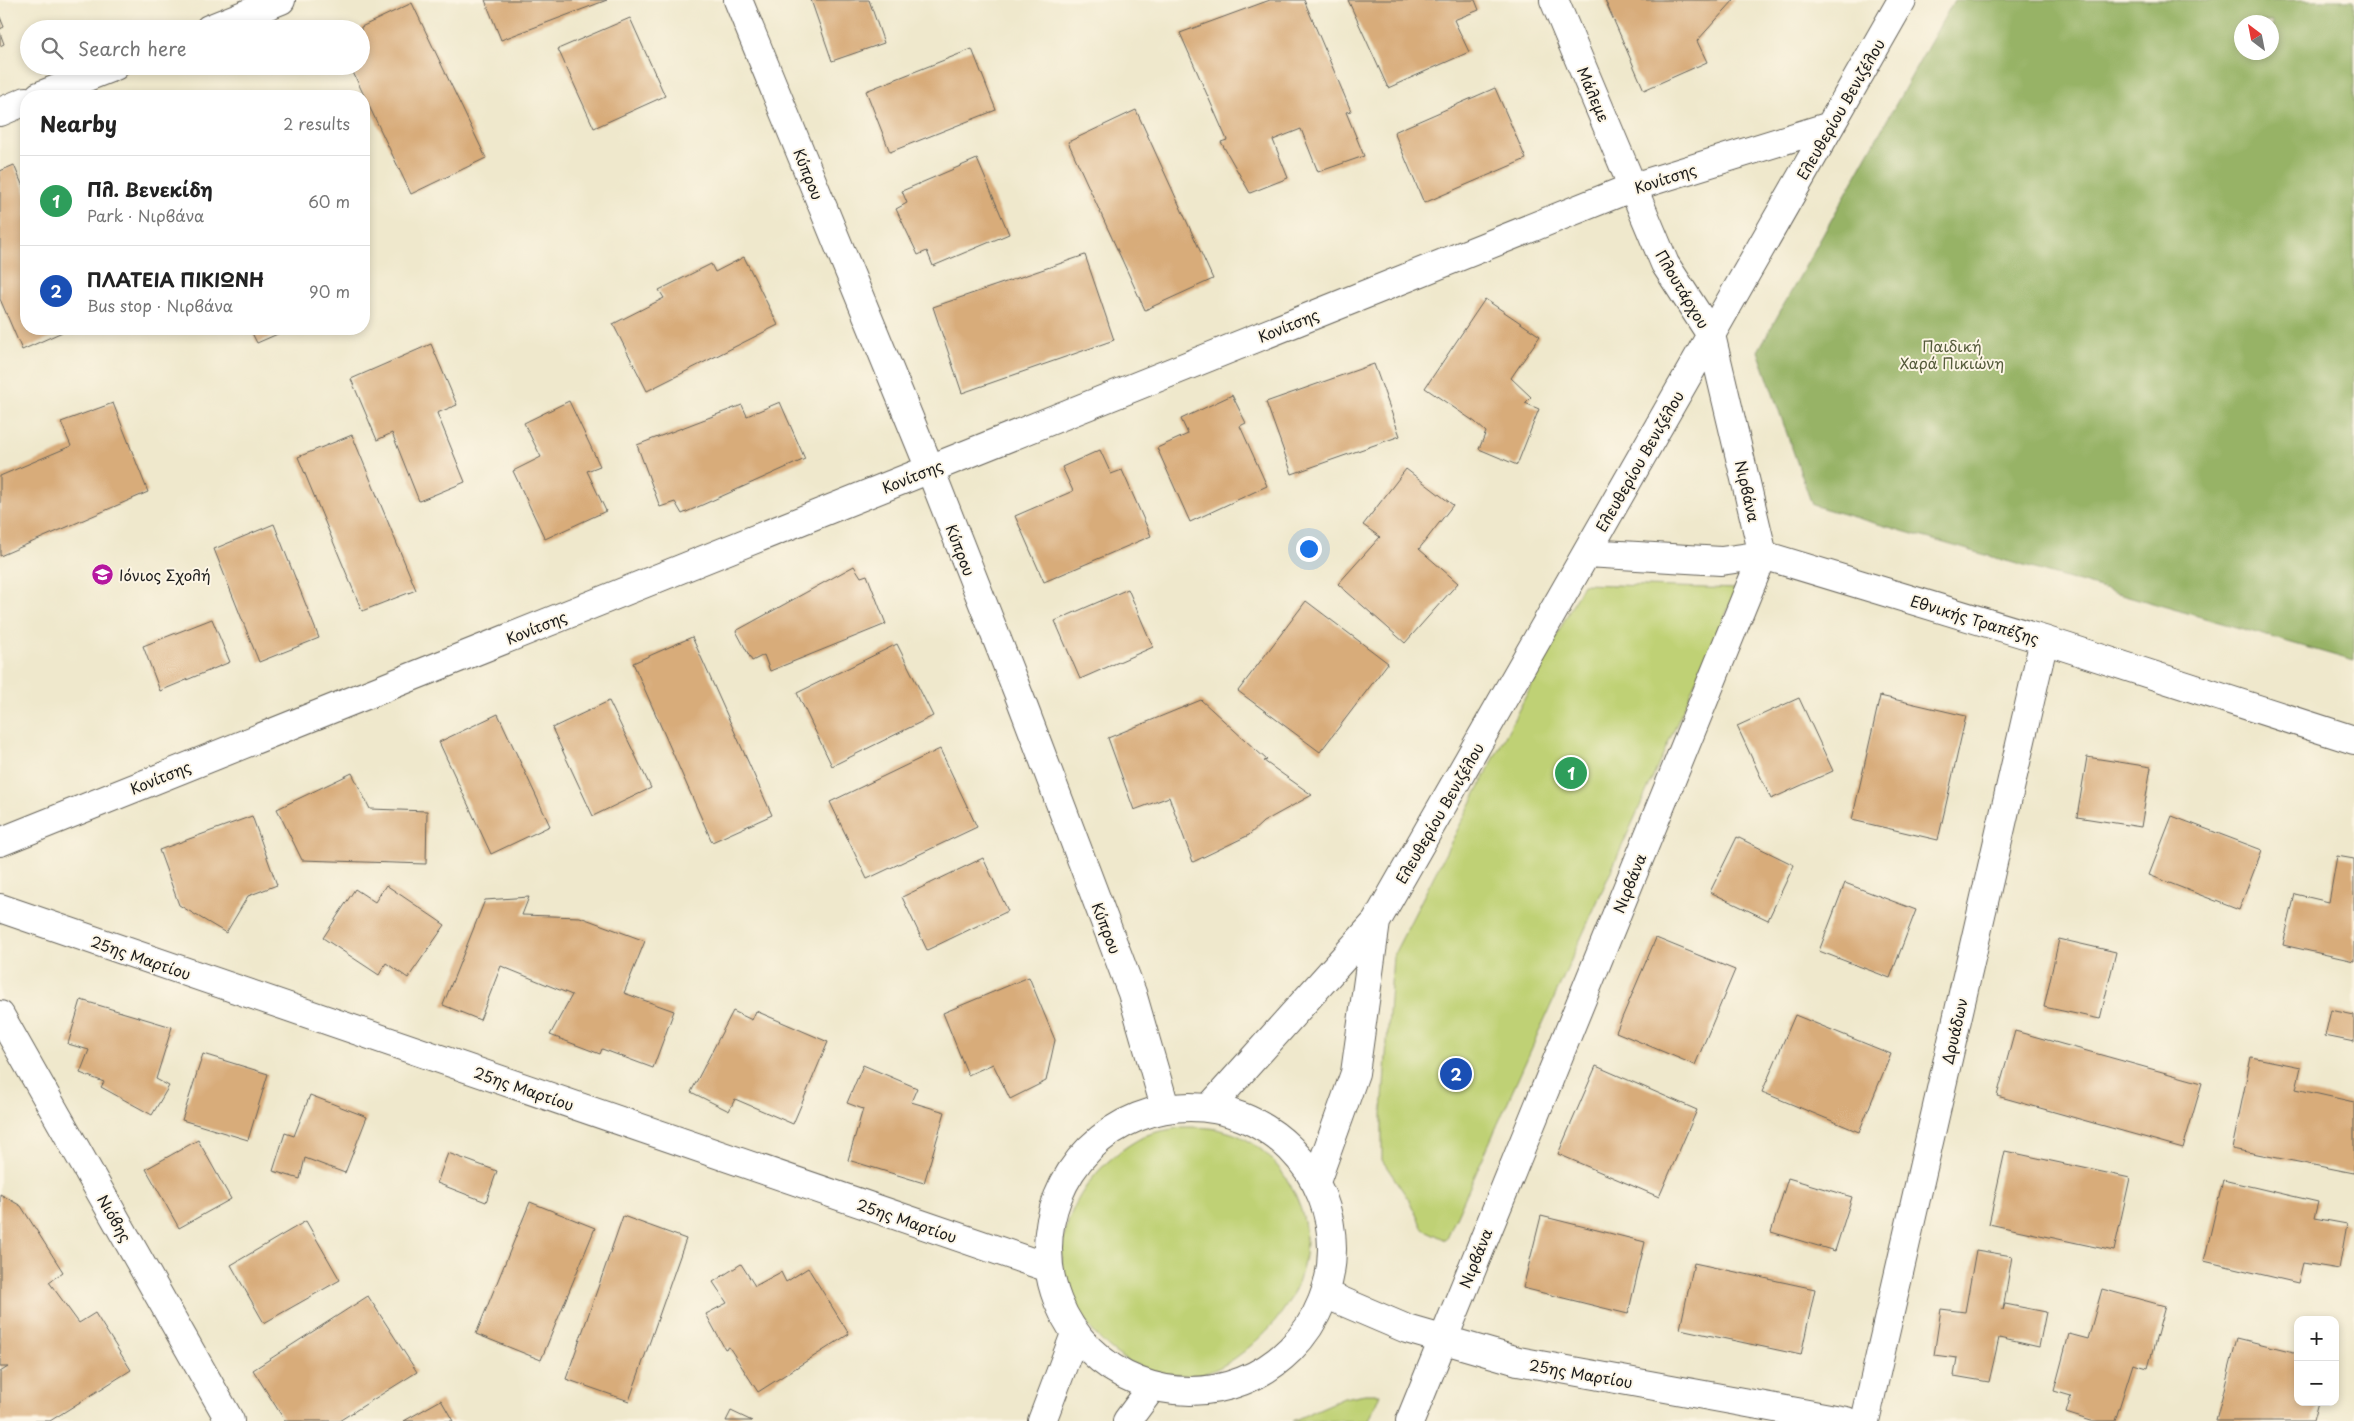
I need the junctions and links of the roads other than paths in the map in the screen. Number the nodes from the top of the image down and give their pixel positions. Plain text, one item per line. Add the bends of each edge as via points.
1 (281, 0) edge
2 (738, 0) edge
3 (1554, 0) edge
4 (1902, 0) edge
5 (231, 20) edge
6 (92, 75) edge
7 (54, 90) edge
8 (20, 104) edge
9 (0, 112) edge
10 (1830, 126) junction
11 (1633, 187) junction
12 (1711, 335) junction
13 (930, 469) junction
14 (1587, 553) junction
15 (1763, 555) junction
16 (2044, 640) junction
17 (2354, 740) edge
18 (0, 842) edge
19 (0, 908) edge
20 (1376, 922) junction
21 (0, 1015) edge
22 (1165, 1107) junction
23 (1209, 1108) junction
24 (1316, 1182) junction
25 (1049, 1268) junction
26 (1325, 1294) junction
27 (1075, 1334) junction
28 (1442, 1341) junction
29 (1152, 1386) junction
30 (230, 1421) edge
31 (1042, 1421) edge
32 (1127, 1421) edge
33 (1410, 1421) edge
34 (1846, 1421) edge
35 (1865, 1421) edge

1 - 5 street
2 - 13 street, Κύπρου
3 - 11 street, Μάλεμε
4 - 10 street, Ελευθερίου Βενιζέλου
6 - 7 street
8 - 9 street
10 - 11 street, Κονίτσης
10 - 12 street, Ελευθερίου Βενιζέλου
11 - 12 street, Πλουτάρχου via 1665,264
11 - 13 street, Κονίτσης
12 - 14 street, Ελευθερίου Βενιζέλου
12 - 15 street, Νιρβάνα
13 - 18 street, Κονίτσης
13 - 22 street, Κύπρου via 1132,993
14 - 15 street, Εθνικής Τραπέζης via 1721,561
14 - 20 street, Ελευθερίου Βενιζέλου
15 - 16 street, Εθνικής Τραπέζης
15 - 28 street, Νιρβάνα
16 - 17 street, Εθνικής Τραπέζης
16 - 35 street, Δρυάδων
19 - 25 street, 25ης Μαρτίου
20 - 23 street, Ελευθερίου Βενιζέλου
20 - 24 street, Ελευθερίου Βενιζέλου via 1355,1073
21 - 30 street, Νιόβης
22 - 23 street
22 - 25 street via 1139,1116 1105,1135 1078,1161 1059,1194 1048,1230
23 - 24 street via 1242,1116 1271,1132 1297,1154
24 - 26 street via 1329,1218 1332,1256
25 - 27 street via 1058,1303
26 - 28 street, 25ης Μαρτίου
26 - 29 street via 1312,1322 1293,1346 1270,1366 1243,1380 1213,1388 1183,1391
27 - 29 street via 1110,1366
27 - 31 street
28 - 33 street, Νιρβάνα
28 - 34 street, 25ης Μαρτίου via 1518,1361
29 - 32 street

